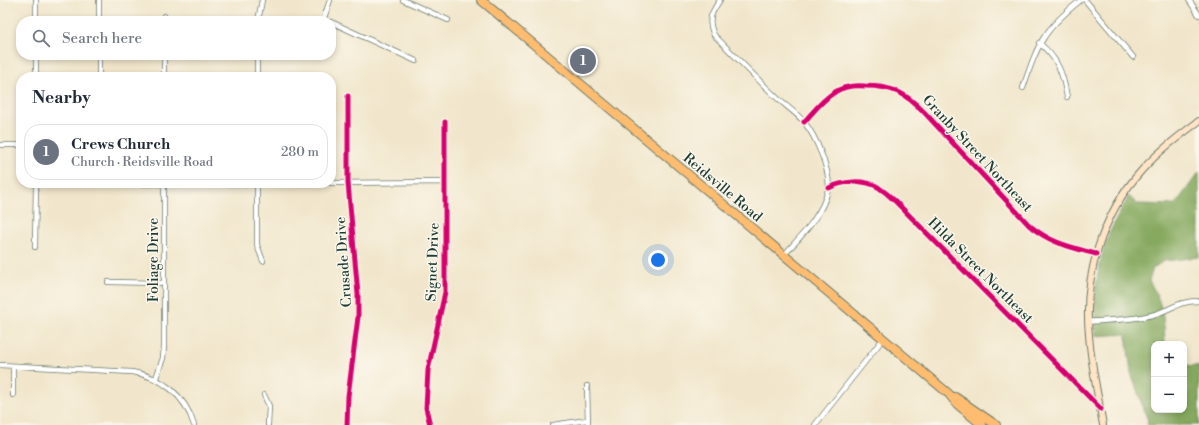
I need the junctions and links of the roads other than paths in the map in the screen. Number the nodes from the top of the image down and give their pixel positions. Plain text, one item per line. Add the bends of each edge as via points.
1 (36, 0) edge
2 (99, 0) edge
3 (262, 0) edge
4 (330, 0) edge
5 (403, 0) edge
6 (481, 0) edge
7 (720, 0) edge
8 (1081, 0) edge
9 (1085, 0) edge
10 (1190, 0) edge
11 (1199, 14) edge
12 (36, 16) edge
13 (99, 16) edge
14 (259, 16) edge
15 (325, 16) edge
16 (448, 20) dead end
17 (336, 25) edge
18 (1040, 43) junction
19 (1133, 57) dead end
20 (36, 60) edge
21 (99, 60) edge
22 (164, 60) edge
23 (257, 60) edge
24 (416, 61) dead end
25 (36, 72) edge
26 (99, 72) edge
27 (164, 72) edge
28 (257, 72) edge
29 (1024, 88) dead end
30 (348, 96) dead end
31 (1067, 97) dead end
32 (1199, 120) edge
33 (445, 122) dead end
34 (804, 122) junction
35 (0, 145) edge
36 (16, 145) edge
37 (445, 182) junction
38 (336, 183) edge
39 (348, 183) junction
40 (36, 188) edge
41 (164, 188) edge
42 (257, 188) edge
43 (829, 188) junction
44 (35, 247) dead end
45 (1096, 254) junction
46 (784, 256) junction
47 (263, 261) dead end
48 (108, 282) dead end
49 (163, 283) junction
50 (1199, 301) edge
51 (1088, 322) junction
52 (883, 339) junction
53 (0, 365) edge
54 (13, 366) junction
55 (156, 378) junction
56 (587, 386) dead end
57 (949, 394) junction
58 (12, 395) dead end
59 (264, 395) dead end
60 (1101, 409) junction
61 (588, 423) edge
62 (194, 425) edge
63 (268, 425) edge
64 (348, 425) edge
65 (430, 425) edge
66 (553, 425) edge
67 (814, 425) edge
68 (982, 425) edge
69 (996, 425) edge
70 (1103, 425) edge

1 - 12 street
2 - 13 street
3 - 14 street
4 - 15 street
5 - 16 street
6 - 46 highway, Reidsville Road
7 - 34 street via 711,15 709,26 714,35
8 - 18 street via 1050,27
9 - 19 street
10 - 11 street
17 - 24 street
18 - 29 street
18 - 31 street via 1059,65
20 - 25 street
21 - 26 street
22 - 27 street
23 - 28 street
30 - 39 street, Crusade Drive
32 - 45 main road via 1159,153 1134,179 1113,212
33 - 37 street, Signet Drive
34 - 43 street via 818,144
34 - 45 street, Granby Street Northeast via 829,96 850,85 883,86 897,91 912,100 924,112 1043,237
35 - 36 street
37 - 39 street
37 - 65 street, Signet Drive via 445,297 428,370 426,408
38 - 39 street
39 - 64 street, Crusade Drive via 358,294 358,317 348,396
40 - 44 street
41 - 49 street, Foliage Drive
42 - 47 street via 257,245
43 - 46 street via 821,208 809,227
43 - 60 street, Hilda Street Northeast via 838,184 864,182 877,187 895,201
45 - 51 main road via 1089,288
46 - 52 highway, Reidsville Road
48 - 49 street
49 - 55 street, Foliage Drive via 163,358
50 - 51 street via 1181,302 1163,312 1135,318
51 - 60 main road
52 - 57 highway, Reidsville Road
52 - 67 street
53 - 54 street
54 - 55 street via 132,372
54 - 58 street
55 - 62 street via 180,398
56 - 61 street
57 - 68 highway, Reidsville Road
57 - 69 highway, Reidsville Road
59 - 63 street via 269,406
60 - 70 main road
61 - 66 street

